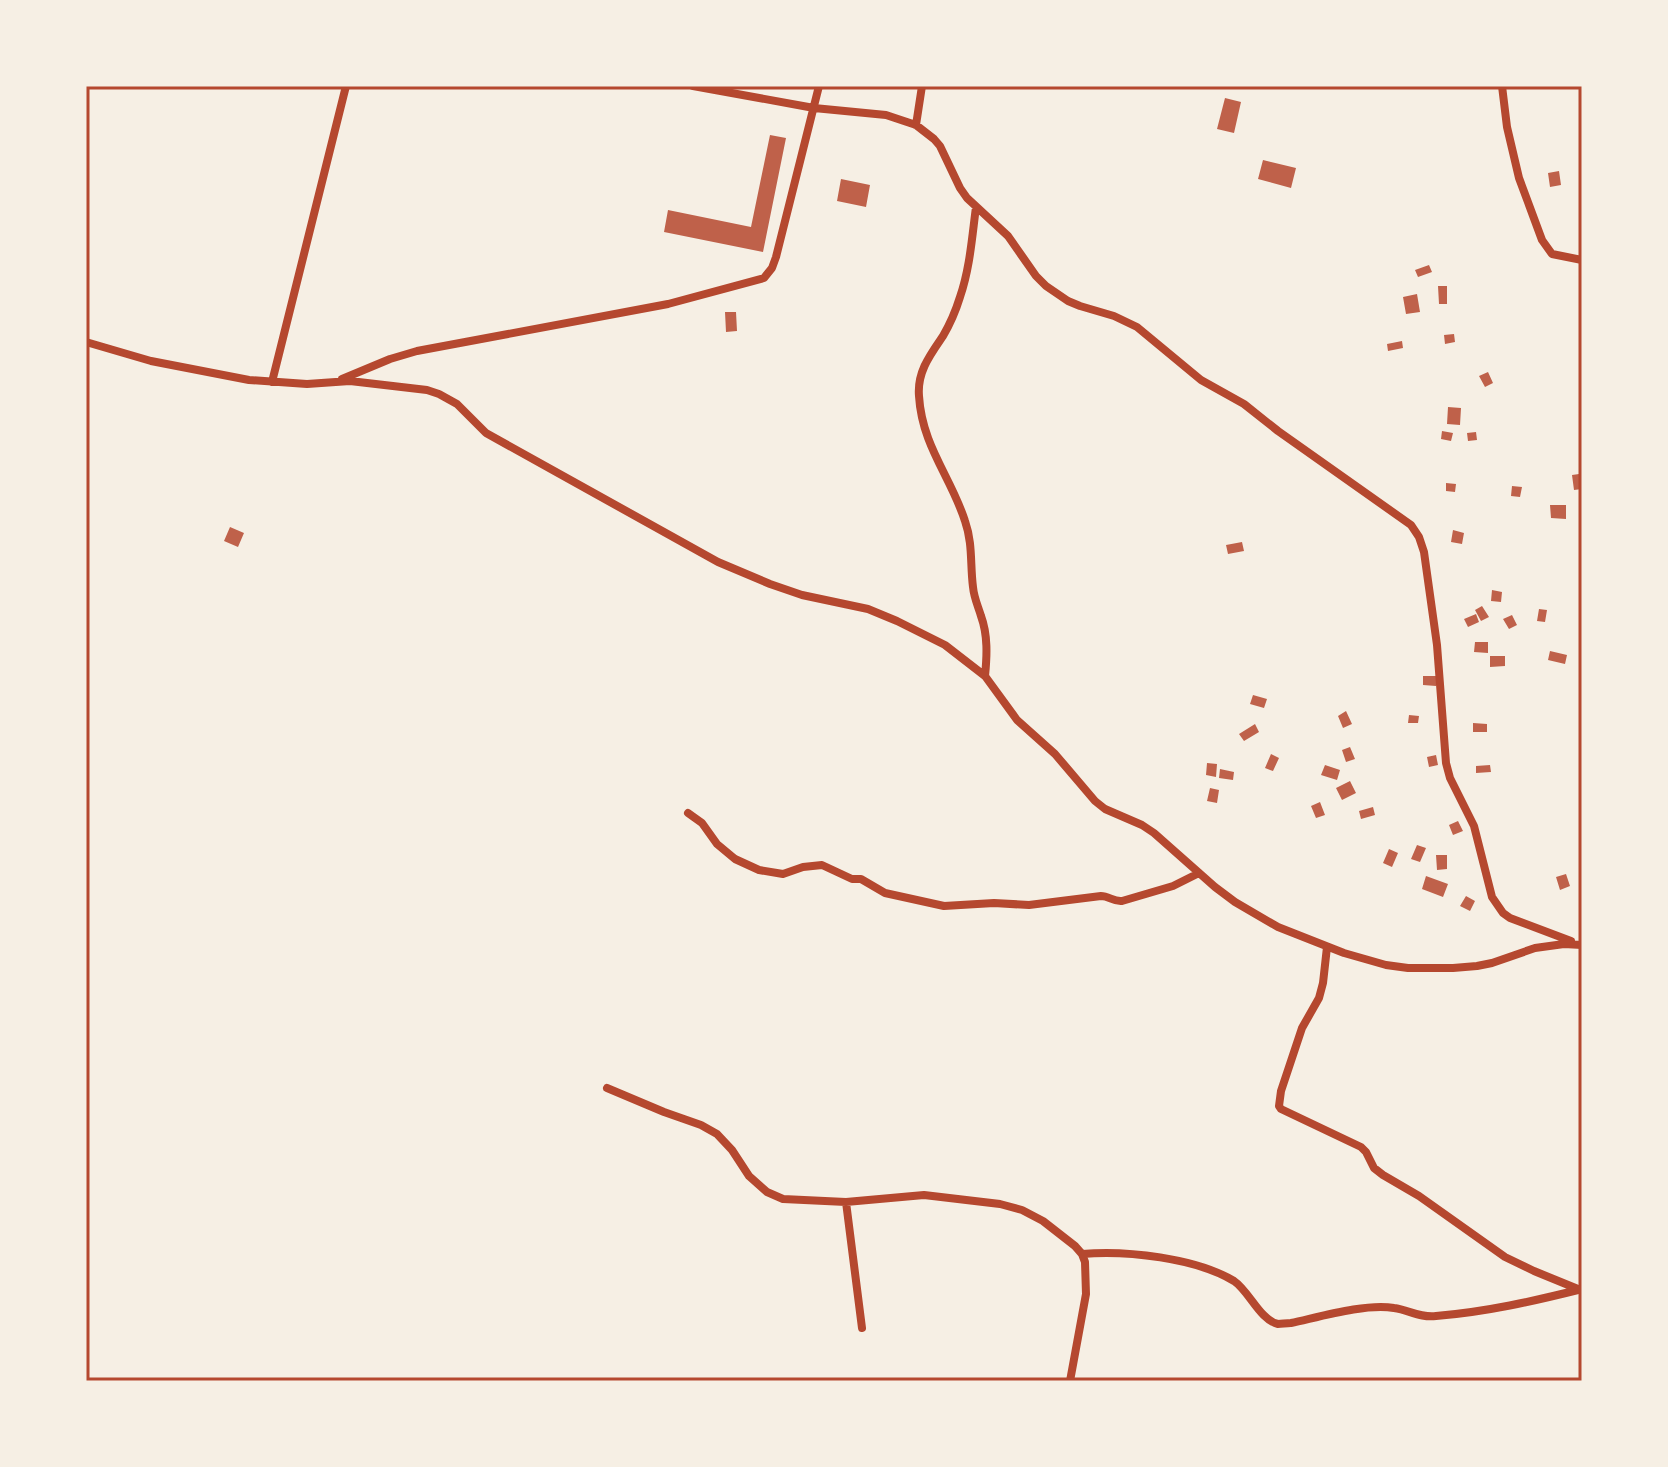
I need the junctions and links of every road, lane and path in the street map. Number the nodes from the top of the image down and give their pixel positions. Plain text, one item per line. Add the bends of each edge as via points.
1 (346, 86) edge
2 (693, 86) edge
3 (819, 86) edge
4 (922, 86) edge
5 (1502, 86) edge
6 (709, 88) edge
7 (814, 108) junction
8 (916, 125) junction
9 (976, 207) junction
10 (1582, 260) edge
11 (86, 342) edge
12 (337, 381) junction
13 (272, 382) junction
14 (985, 676) junction
15 (688, 813) dead end
16 (1199, 873) junction
17 (1581, 945) edge
18 (1327, 947) junction
19 (607, 1088) dead end
20 (846, 1202) junction
21 (1082, 1254) junction
22 (1581, 1289) edge
23 (862, 1328) dead end
24 (1070, 1381) edge

1 - 13 street
2 - 6 street
3 - 7 street
4 - 8 street
5 - 10 street via 1519,178 1542,240 1552,254
6 - 7 street
7 - 8 street via 886,115
7 - 12 street via 776,257 764,278 668,304 417,351
8 - 9 street via 940,146 960,188
9 - 14 street via 961,295 925,362 919,395 931,448 970,539 973,588 987,650
9 - 17 street via 1057,294 1137,327 1201,380 1244,404 1416,531 1424,552 1437,645 1446,763 1474,826 1492,897 1510,918
11 - 13 street via 163,364
12 - 13 street
12 - 14 street via 439,394 486,433 718,562 791,591 897,621 945,645
14 - 16 street via 1017,720 1095,801 1154,833
15 - 16 street via 735,859 759,870 783,874 822,865 885,893 944,906 1029,905 1101,896 1117,902
16 - 18 street via 1256,915
17 - 18 street via 1549,945 1492,963 1431,969 1386,965
18 - 22 street via 1319,998 1302,1028 1281,1091 1281,1109 1361,1147 1383,1175 1505,1257
19 - 20 street via 717,1134 767,1192 783,1199
20 - 21 street via 924,1195 1000,1204 1043,1221
20 - 23 street
21 - 22 street via 1154,1257 1215,1273 1236,1283 1278,1324 1375,1307 1434,1317
21 - 24 street via 1086,1294

